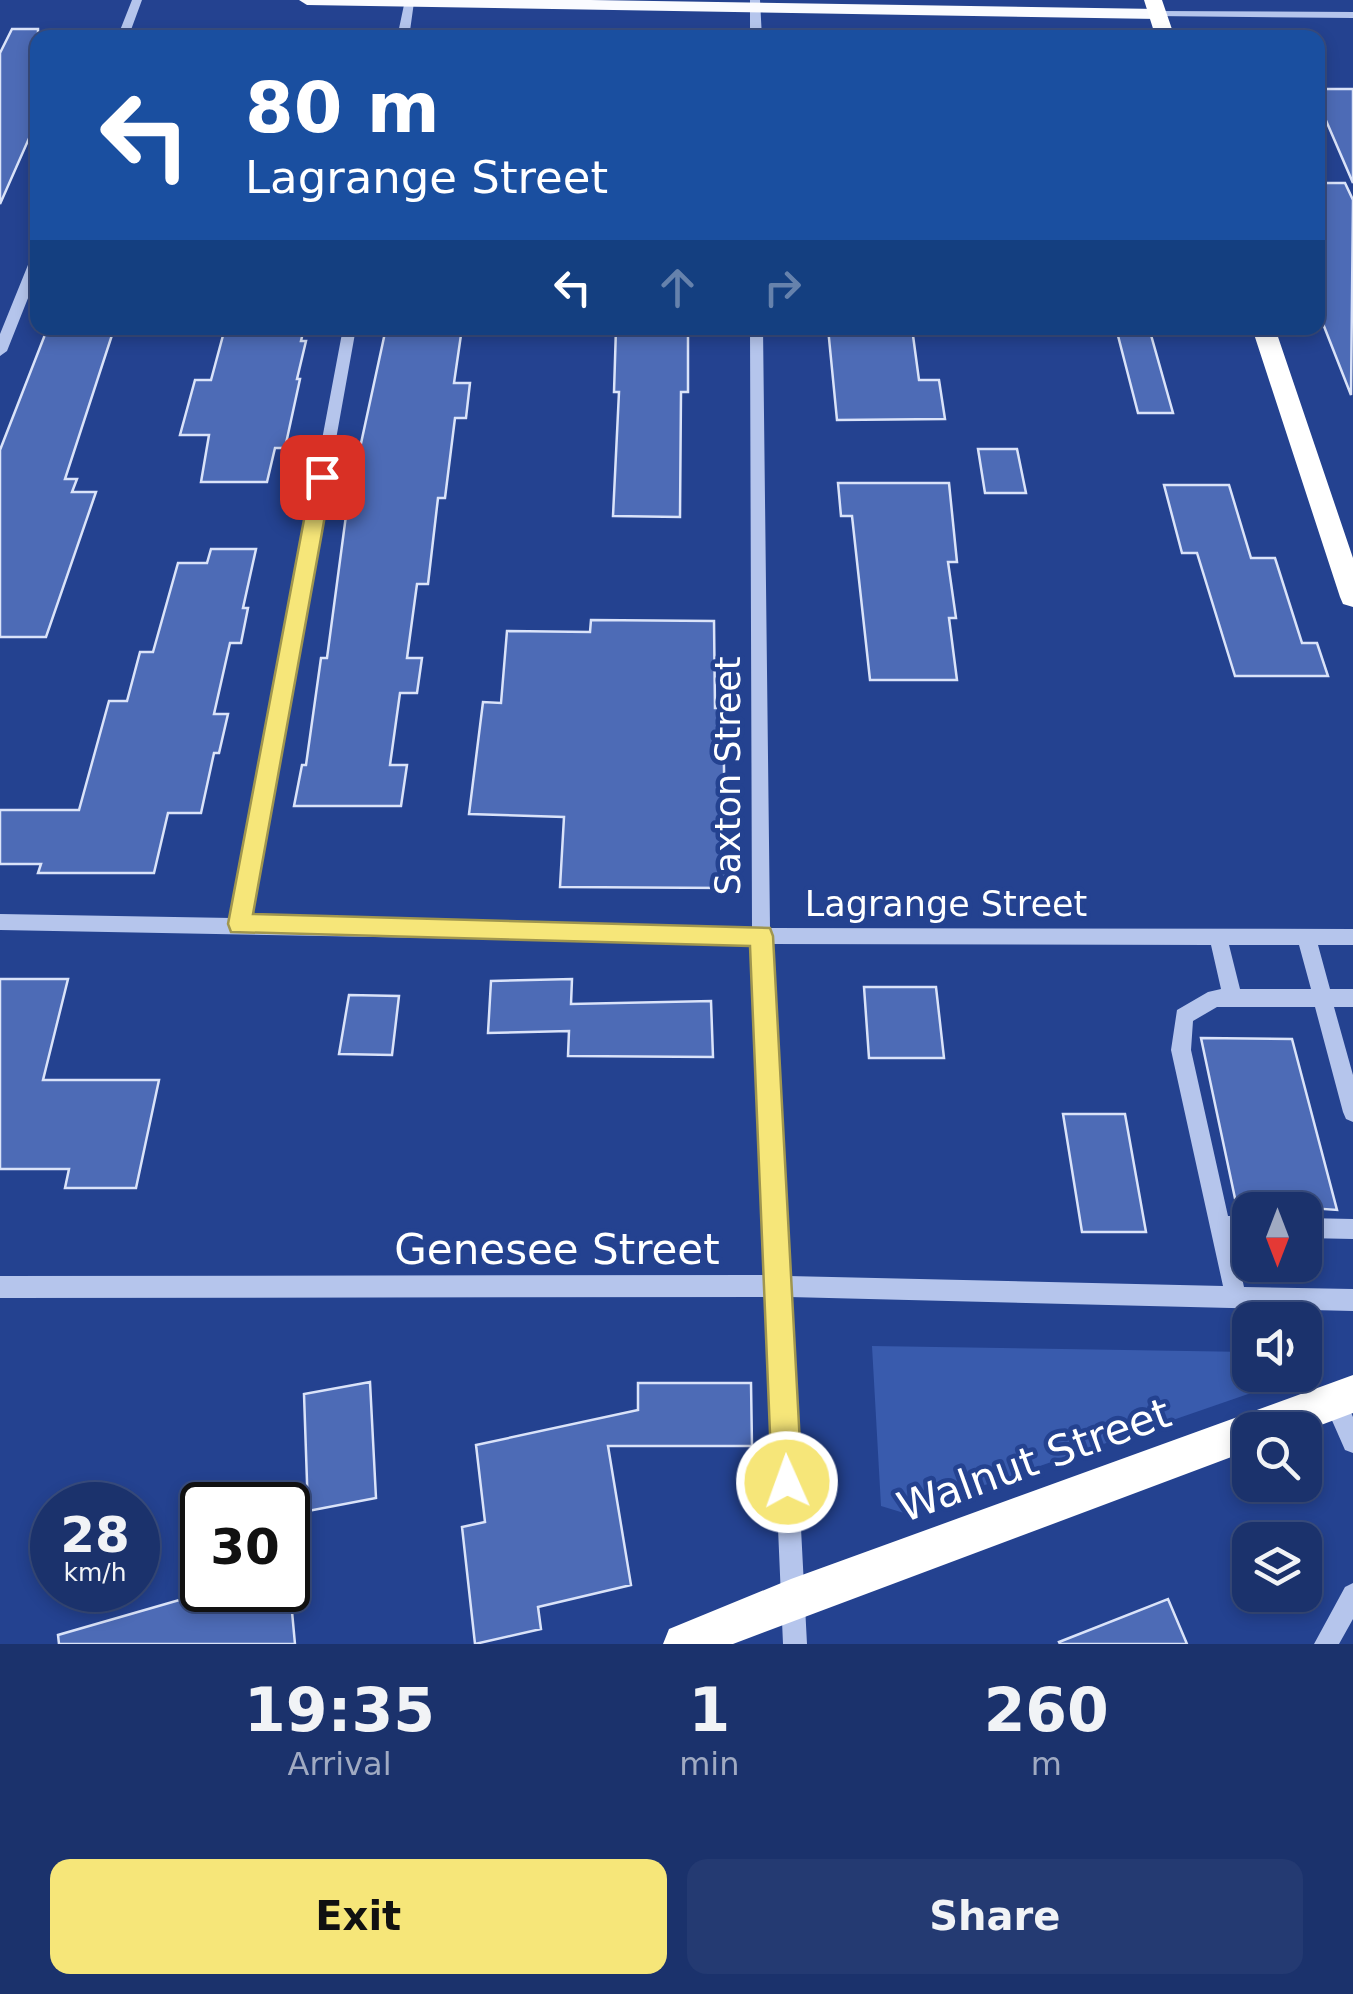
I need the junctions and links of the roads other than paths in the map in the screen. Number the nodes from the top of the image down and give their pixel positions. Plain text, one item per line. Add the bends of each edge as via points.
1 (137, 0) edge
2 (307, 0) edge
3 (389, 1) edge
4 (410, 2) edge
5 (755, 4) edge
6 (1156, 7) edge
7 (1353, 15) edge
8 (125, 30) edge
9 (405, 30) edge
10 (756, 30) edge
11 (30, 275) edge
12 (349, 335) edge
13 (758, 335) edge
14 (1265, 335) edge
15 (0, 352) edge
16 (1353, 598) edge
17 (0, 922) edge
18 (240, 924) junction
19 (761, 936) junction
20 (1218, 936) junction
21 (1306, 936) junction
22 (1353, 937) edge
23 (1233, 998) junction
24 (1322, 998) junction
25 (1353, 998) edge
26 (1353, 1112) edge
27 (1222, 1226) junction
28 (1232, 1226) edge
29 (1322, 1228) edge
30 (1353, 1228) edge
31 (779, 1286) junction
32 (0, 1287) edge
33 (1236, 1296) junction
34 (1353, 1300) edge
35 (1344, 1397) edge
36 (1303, 1412) edge
37 (1232, 1438) edge
38 (1353, 1442) edge
39 (1353, 1595) edge
40 (791, 1599) junction
41 (684, 1644) edge
42 (796, 1644) edge
43 (1326, 1644) edge

1 - 8 street
2 - 3 main road
3 - 4 main road
4 - 5 main road
4 - 9 street
5 - 6 main road
5 - 10 street
6 - 7 street
11 - 15 street
12 - 18 street
13 - 19 street, Saxton Street
14 - 16 highway
17 - 18 street, Lagrange Street
18 - 19 street, Lagrange Street
19 - 20 street, Lagrange Street
19 - 31 street, Saxton Street
20 - 21 street, Lagrange Street
20 - 23 street
21 - 22 street, Lagrange Street
21 - 24 street
23 - 24 street
23 - 27 street via 1215,998 1184,1016 1182,1050
24 - 25 street
24 - 26 street
27 - 28 street
27 - 33 street
29 - 30 street
31 - 32 street, Genesee Street
31 - 33 street, Genesee Street
31 - 40 street, Saxton Street
33 - 34 street, Genesee Street
35 - 36 highway, Walnut Street
35 - 38 street
37 - 40 highway, Walnut Street
39 - 43 street
40 - 41 highway, Walnut Street
40 - 42 street, Saxton Street

